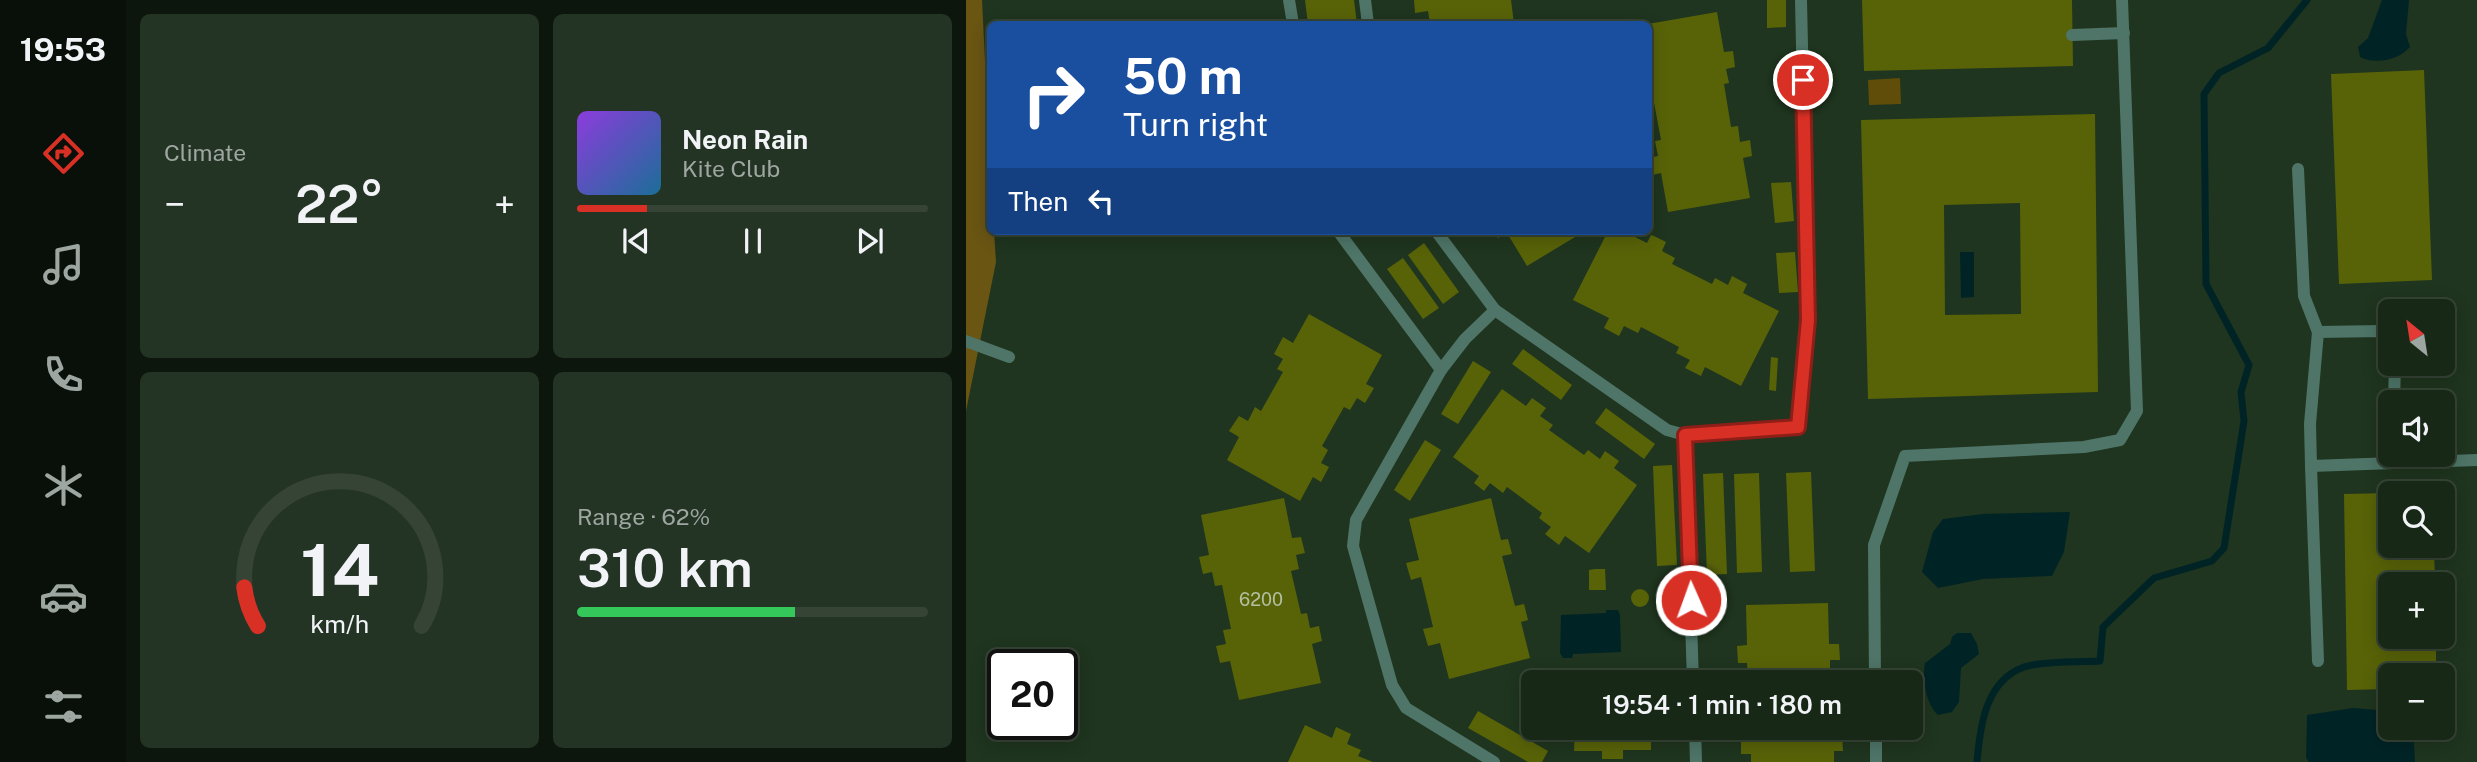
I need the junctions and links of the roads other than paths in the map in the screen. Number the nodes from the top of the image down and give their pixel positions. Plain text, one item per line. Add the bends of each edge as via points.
1 (1289, 0) edge
2 (1365, 0) edge
3 (1801, 0) edge
4 (2122, 0) edge
5 (1292, 21) edge
6 (1368, 21) edge
7 (2124, 33) junction
8 (2072, 35) dead end
9 (2298, 169) dead end
10 (1341, 235) edge
11 (1439, 235) edge
12 (1495, 310) junction
13 (2378, 331) edge
14 (2318, 332) junction
15 (966, 341) edge
16 (1009, 357) dead end
17 (1441, 370) junction
18 (1685, 435) junction
19 (2455, 460) edge
20 (2477, 460) edge
21 (2378, 461) edge
22 (2311, 466) junction
23 (2318, 661) dead end
24 (1693, 670) edge
25 (1875, 670) edge
26 (1695, 740) edge
27 (1876, 740) edge
28 (1494, 762) edge
29 (1696, 762) edge
30 (1876, 762) edge

1 - 5 lane
2 - 6 lane
3 - 18 lane via 1808,320 1798,427
4 - 7 lane
7 - 8 lane
7 - 25 lane via 2137,411 2120,440 2084,447 1905,456 1874,545
9 - 14 lane via 2304,296
10 - 17 lane
11 - 12 lane
12 - 17 lane
12 - 18 lane via 1667,430
13 - 14 lane
14 - 22 lane
15 - 16 lane
17 - 28 lane via 1356,520 1353,546 1397,697 1406,708
18 - 24 lane
19 - 20 lane
21 - 22 lane
22 - 23 lane
26 - 29 lane
27 - 30 lane

